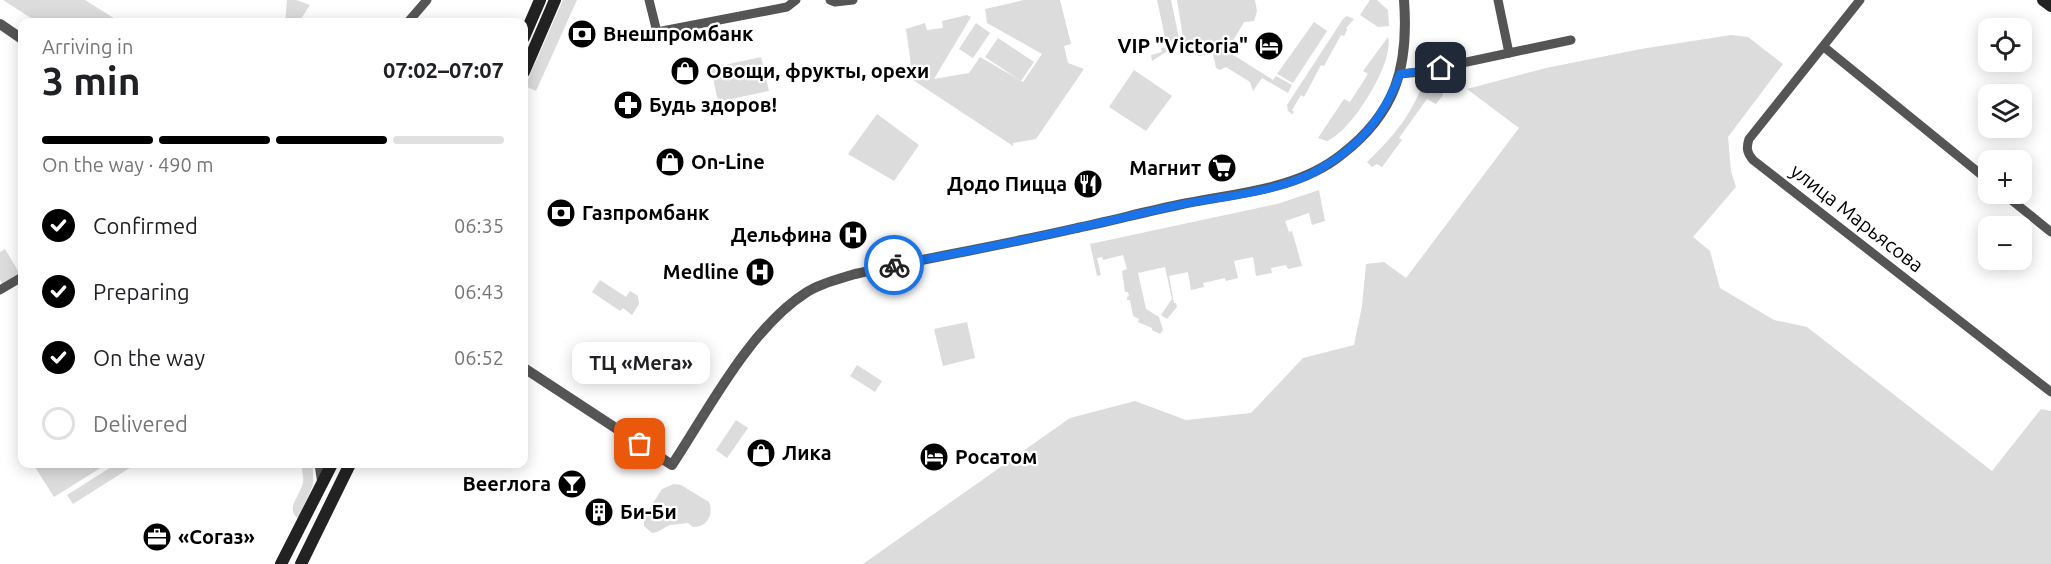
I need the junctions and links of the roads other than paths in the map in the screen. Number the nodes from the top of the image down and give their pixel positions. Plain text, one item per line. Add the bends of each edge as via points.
1 (427, 0) edge
2 (540, 0) edge
3 (555, 0) edge
4 (649, 0) edge
5 (796, 0) edge
6 (830, 0) edge
7 (853, 0) edge
8 (1404, 0) edge
9 (1498, 0) edge
10 (1860, 0) edge
11 (2043, 0) edge
12 (2051, 6) edge
13 (411, 18) edge
14 (0, 24) edge
15 (528, 28) edge
16 (18, 36) edge
17 (1571, 40) dead end
18 (1824, 47) junction
19 (1509, 53) junction
20 (528, 63) edge
21 (1400, 74) junction
22 (1978, 172) edge
23 (2016, 204) edge
24 (2051, 232) edge
25 (18, 279) edge
26 (0, 290) edge
27 (528, 371) edge
28 (2051, 392) edge
29 (320, 468) edge
30 (330, 468) edge
31 (348, 468) edge
32 (322, 484) junction
33 (281, 564) edge
34 (302, 564) edge

1 - 13 street
2 - 15 main road
3 - 20 main road
4 - 5 street via 657,32 787,7
6 - 7 street
8 - 21 street
9 - 19 street
10 - 18 street
11 - 12 main road
14 - 16 street
17 - 19 street
18 - 22 street
18 - 28 street, улица Марьясова via 1749,139 1748,154
19 - 21 street
21 - 27 street via 1390,101 1370,129 1341,156 1317,171 1285,183 855,274 808,291 765,328 672,465
23 - 24 street
25 - 26 street
29 - 32 street
30 - 32 main road
31 - 34 main road
32 - 33 main road

